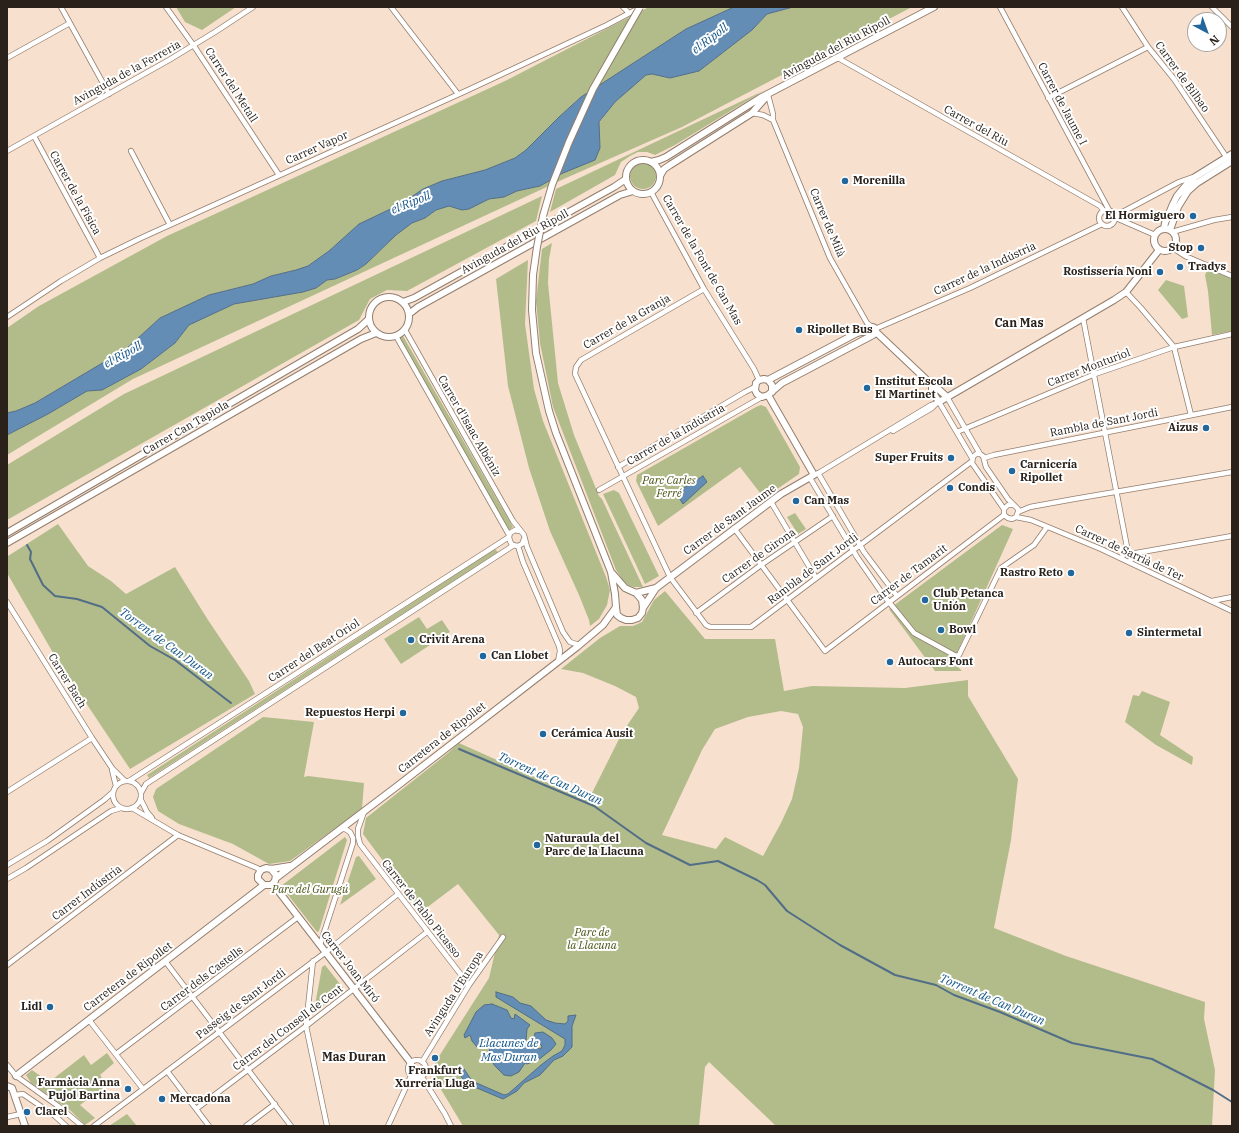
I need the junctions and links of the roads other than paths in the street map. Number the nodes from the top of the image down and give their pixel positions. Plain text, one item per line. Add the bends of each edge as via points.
1 (61, 7) edge
2 (166, 7) edge
3 (253, 7) edge
4 (391, 7) edge
5 (624, 7) edge
6 (640, 7) edge
7 (934, 7) edge
8 (1000, 7) edge
9 (1122, 7) edge
10 (1212, 7) edge
11 (629, 13) junction
12 (70, 24) junction
13 (1232, 27) edge
14 (194, 46) junction
15 (1148, 47) junction
16 (7, 58) edge
17 (838, 58) junction
18 (109, 94) junction
19 (458, 94) junction
20 (768, 95) junction
21 (1048, 98) junction
22 (752, 113) junction
23 (773, 120) junction
24 (34, 136) junction
25 (7, 151) edge
26 (131, 151) dead end
27 (1230, 158) edge
28 (651, 162) junction
29 (279, 175) junction
30 (660, 176) junction
31 (1195, 177) junction
32 (626, 179) junction
33 (633, 191) junction
34 (651, 192) junction
35 (1106, 210) junction
36 (1232, 216) edge
37 (1116, 217) junction
38 (1102, 224) junction
39 (170, 225) junction
40 (1168, 231) junction
41 (1155, 235) junction
42 (1173, 248) junction
43 (1159, 250) junction
44 (100, 258) junction
45 (1232, 276) edge
46 (704, 289) junction
47 (1126, 292) junction
48 (403, 302) junction
49 (409, 314) junction
50 (7, 317) edge
51 (1083, 318) junction
52 (369, 319) junction
53 (405, 330) junction
54 (873, 330) junction
55 (376, 333) junction
56 (1232, 334) edge
57 (396, 336) junction
58 (1174, 347) junction
59 (1094, 374) junction
60 (760, 380) junction
61 (768, 380) junction
62 (932, 385) junction
63 (755, 387) junction
64 (768, 395) junction
65 (948, 397) junction
66 (939, 402) junction
67 (1230, 407) edge
68 (1191, 415) junction
69 (965, 428) junction
70 (957, 432) junction
71 (1104, 432) junction
72 (980, 454) junction
73 (984, 460) junction
74 (972, 462) junction
75 (618, 467) junction
76 (1232, 472) edge
77 (814, 475) junction
78 (623, 477) junction
79 (599, 490) dead end
80 (1116, 492) junction
81 (771, 502) junction
82 (1014, 505) junction
83 (1004, 509) junction
84 (1017, 514) junction
85 (1004, 515) junction
86 (833, 516) junction
87 (1047, 527) junction
88 (734, 528) junction
89 (520, 531) junction
90 (7, 532) edge
91 (509, 536) junction
92 (1232, 536) edge
93 (524, 539) junction
94 (794, 542) junction
95 (7, 543) edge
96 (860, 545) junction
97 (516, 546) junction
98 (854, 550) junction
99 (1122, 559) junction
100 (1129, 562) junction
101 (761, 565) junction
102 (611, 572) junction
103 (670, 577) junction
104 (816, 578) junction
105 (656, 588) junction
106 (633, 592) junction
107 (897, 596) junction
108 (1232, 597) edge
109 (616, 600) junction
110 (787, 600) junction
111 (889, 601) junction
112 (7, 602) edge
113 (1211, 602) junction
114 (616, 607) junction
115 (643, 608) junction
116 (1232, 611) edge
117 (9, 612) edge
118 (696, 612) junction
119 (621, 618) junction
120 (603, 625) junction
121 (579, 645) junction
122 (558, 662) junction
123 (92, 738) junction
124 (112, 768) junction
125 (127, 781) junction
126 (116, 786) junction
127 (7, 792) edge
128 (113, 792) junction
129 (141, 792) junction
130 (141, 800) junction
131 (121, 808) junction
132 (132, 808) junction
133 (365, 811) junction
134 (156, 822) junction
135 (340, 829) junction
136 (178, 835) junction
137 (353, 843) junction
138 (360, 844) junction
139 (7, 865) edge
140 (292, 866) junction
141 (271, 869) junction
142 (261, 871) junction
143 (276, 878) junction
144 (7, 879) edge
145 (273, 884) junction
146 (264, 885) junction
147 (398, 894) junction
148 (298, 917) junction
149 (427, 932) junction
150 (503, 937) dead end
151 (320, 945) junction
152 (326, 952) junction
153 (166, 961) junction
154 (313, 961) junction
155 (7, 965) edge
156 (469, 985) junction
157 (354, 988) junction
158 (193, 997) junction
159 (89, 1020) junction
160 (306, 1026) junction
161 (218, 1032) junction
162 (116, 1054) junction
163 (422, 1062) junction
164 (411, 1063) junction
165 (7, 1065) edge
166 (248, 1070) junction
167 (167, 1071) junction
168 (16, 1076) junction
169 (411, 1076) junction
170 (422, 1077) junction
171 (7, 1086) edge
172 (143, 1089) junction
173 (15, 1095) junction
174 (275, 1104) junction
175 (196, 1109) junction
176 (21, 1114) junction
177 (55, 1116) junction
178 (7, 1117) edge
179 (25, 1126) edge
180 (58, 1126) edge
181 (66, 1126) edge
182 (82, 1126) edge
183 (94, 1126) edge
184 (209, 1126) edge
185 (246, 1126) edge
186 (291, 1126) edge
187 (327, 1126) edge
188 (388, 1126) edge
189 (451, 1126) edge

1 - 12 street
2 - 14 street, Carrer del Metall
3 - 14 street, Avinguda de la Ferreria
4 - 19 street
5 - 11 street
6 - 11 street, Carrer Vapor
6 - 102 street, bridge via 593,89 569,142 543,216 533,275 533,331 544,394 556,433
7 - 17 street, Avinguda del Riu Ripoll
8 - 21 street, Carrer de Jaume I
9 - 15 street, Carrer de Bilbao
10 - 13 street
11 - 19 street, Carrer Vapor
12 - 16 street
12 - 18 street
14 - 18 street, Avinguda de la Ferreria
14 - 29 street, Carrer del Metall
15 - 21 street
15 - 27 street, Carrer de Bilbao
17 - 20 street, Avinguda del Riu Ripoll
17 - 35 street, Carrer del Riu
18 - 24 street, Avinguda de la Ferreria
19 - 29 street, Carrer Vapor
20 - 22 street, Avinguda del Riu Ripoll
20 - 23 street, Carrer de Milà
20 - 28 street, Avinguda del Riu Ripoll via 666,157
21 - 35 street, Carrer de Jaume I
22 - 23 street
22 - 30 street, Avinguda del Riu Ripoll via 670,164
23 - 54 street, Carrer de Milà via 830,258
24 - 25 street, Avinguda de la Ferreria
24 - 44 street, Carrer de la Física
26 - 39 street
27 - 31 street
27 - 40 street via 1188,191
28 - 30 street
28 - 32 street via 641,160 631,165
29 - 39 street, Carrer Vapor
30 - 34 street via 658,185
31 - 37 street via 1179,182
31 - 40 street via 1177,196 1165,224
32 - 33 street
32 - 48 street, Avinguda del Riu Ripoll
33 - 34 street via 642,194
33 - 49 street, Avinguda del Riu Ripoll via 613,199
34 - 46 street, Carrer de la Font de Can Mas
35 - 37 street via 1114,212
35 - 38 street via 1099,218
36 - 40 street
37 - 38 street via 1110,226
37 - 41 street
38 - 54 street, Carrer de la Indústria via 970,288
39 - 44 street, Carrer Vapor
40 - 41 street via 1160,230
40 - 42 street via 1174,235 1176,242
41 - 43 street via 1154,245
42 - 43 street via 1164,252
42 - 45 street via 1185,256
43 - 47 street, Carrer de Sant Jaume
44 - 50 street, Carrer Vapor via 60,281
46 - 60 street, Carrer de la Font de Can Mas
46 - 75 street, Carrer de la Granja via 578,363 576,374
47 - 51 street, Carrer de Sant Jaume
47 - 58 street
48 - 49 street
48 - 52 street via 390,296 379,299 369,311
49 - 53 street
51 - 59 street
51 - 65 street, Carrer de Sant Jaume
52 - 55 street
52 - 90 street, Carrer Can Tapiola via 358,329
53 - 57 street
53 - 89 street, Carrer d'Isaac Albéniz
54 - 61 street, Carrer de la Indústria via 857,333
54 - 62 street, Carrer de Milà
54 - 64 street, Carrer de la Indústria via 782,383
55 - 57 street via 386,337
55 - 95 street, Carrer Can Tapiola via 354,343
56 - 58 street, Carrer Monturiol
57 - 91 street, Carrer d'Isaac Albéniz
58 - 59 street, Carrer Monturiol
58 - 68 street
59 - 69 street, Carrer Monturiol
59 - 71 street
60 - 61 street
60 - 63 street
61 - 64 street via 772,386
62 - 65 street, Carrer de Milà
62 - 66 street, Carrer de Milà via 932,391
63 - 64 street via 757,394
63 - 75 street, Carrer de la Indústria
64 - 77 street
64 - 78 street, Carrer de la Indústria
65 - 66 street, Carrer de Sant Jaume
65 - 69 street
66 - 70 street
66 - 77 street, Carrer de Sant Jaume
67 - 68 street, Rambla de Sant Jordi
68 - 71 street, Rambla de Sant Jordi
69 - 70 street, Carrer Monturiol
69 - 72 street
70 - 74 street
71 - 73 street, Rambla de Sant Jordi via 994,455
71 - 80 street
72 - 73 street
72 - 74 street via 974,455
73 - 74 street, Rambla de Sant Jordi via 980,467
73 - 82 street via 990,473
74 - 83 street
74 - 96 street, Rambla de Sant Jordi
75 - 78 street, Carrer de la Granja
76 - 80 street
77 - 81 street, Carrer de Sant Jaume
77 - 86 street
77 - 96 street
78 - 79 street, Carrer de la Indústria
78 - 103 street, Carrer de la Granja
80 - 84 street via 1030,507
80 - 99 street via 1127,547
81 - 88 street, Carrer de Sant Jaume
81 - 94 street
82 - 83 street via 1008,505
82 - 84 street via 1018,508
83 - 85 street
84 - 85 street via 1010,519
84 - 87 street, Carrer de Sarrià de Ter
85 - 107 street, Carrer de Tamarit
86 - 94 street, Carrer de Girona
86 - 98 street
87 - 99 street, Carrer de Sarrià de Ter
87 - 111 street via 1034,545 1001,568 960,655 956,656 914,633
88 - 101 street
88 - 103 street, Carrer de Sant Jaume
89 - 91 street via 514,531
89 - 93 street, Carrer d'Isaac Albéniz
91 - 97 street, Carrer d'Isaac Albéniz via 511,543
91 - 125 street, Carrer del Beat Oriol
92 - 100 street via 1136,553
93 - 97 street via 522,544
93 - 121 street, Carrer d'Isaac Albéniz via 563,632 570,642
94 - 101 street, Carrer de Girona
94 - 104 street
96 - 98 street, Rambla de Sant Jordi
96 - 107 street
97 - 122 street, Carrer d'Isaac Albéniz via 559,646
97 - 129 street, Carrer del Beat Oriol via 146,784
98 - 104 street, Rambla de Sant Jordi
98 - 111 street
99 - 100 street, Carrer de Sarrià de Ter
100 - 113 street, Carrer de Sarrià de Ter
101 - 110 street
101 - 118 street, Carrer de Girona
102 - 106 street
102 - 109 street
103 - 105 street, Carrer de Sant Jaume
103 - 118 street, Rambla de Sant Jordi
104 - 110 street, Rambla de Sant Jordi
105 - 106 street, Carrer de Sant Jaume
105 - 115 street, Carrer de Sant Jaume
106 - 109 street via 623,594
106 - 115 street via 642,600
107 - 111 street, Carrer de Tamarit
108 - 113 street
109 - 114 street
110 - 111 street, Carrer de Tamarit via 825,651
110 - 118 street, Rambla de Sant Jordi via 750,627 710,627
112 - 117 street, Carrer Bach
113 - 116 street, Carrer de Sarrià de Ter
114 - 119 street via 617,615
114 - 120 street, Carretera de Ripollet
115 - 119 street via 638,618
117 - 123 street, Carrer Bach
119 - 120 street, Carretera de Ripollet
120 - 121 street, Carretera de Ripollet
121 - 122 street, Carretera de Ripollet
122 - 133 street, Carretera de Ripollet
123 - 124 street, Carrer Bach
123 - 127 street
124 - 125 street, Carrer Bach
124 - 126 street, Carrer Bach
125 - 126 street, Carrer del Beat Oriol
125 - 129 street via 135,783
126 - 128 street
128 - 131 street via 114,801
128 - 139 street via 47,841
129 - 130 street
130 - 132 street
130 - 134 street
131 - 132 street
131 - 144 street via 111,811
132 - 134 street
133 - 135 street, Carretera de Ripollet
133 - 138 street via 358,829
134 - 136 street
135 - 137 street via 345,829 353,835
135 - 140 street, Carretera de Ripollet
136 - 142 street
136 - 155 street, Carrer Indústria
137 - 138 street
137 - 151 street
138 - 147 street, Carrer de Pablo Picasso
140 - 141 street, Carretera de Ripollet
140 - 143 street, Carretera de Ripollet
141 - 142 street
141 - 143 street
142 - 146 street via 258,879
143 - 145 street
145 - 146 street
145 - 148 street, Carrer Joan Miró
146 - 153 street, Carretera de Ripollet
147 - 149 street, Carrer de Pablo Picasso
147 - 152 street, Passeig de Sant Jordi
148 - 151 street, Carrer Joan Miró
148 - 158 street, Carrer dels Castells
149 - 156 street, Carrer de Pablo Picasso
149 - 157 street, Carrer del Consell de Cent
150 - 156 street, Avinguda d'Europa
151 - 152 street, Carrer Joan Miró
152 - 154 street, Passeig de Sant Jordi
152 - 157 street, Carrer Joan Miró
153 - 158 street
153 - 159 street, Carretera de Ripollet
154 - 160 street
154 - 161 street, Passeig de Sant Jordi
156 - 163 street, Avinguda d'Europa
157 - 160 street, Carrer del Consell de Cent
157 - 164 street, Carrer Joan Miró
158 - 161 street
158 - 162 street, Carrer dels Castells
159 - 162 street
159 - 168 street, Carretera de Ripollet
160 - 166 street, Carrer del Consell de Cent
160 - 187 street
161 - 166 street
161 - 167 street, Passeig de Sant Jordi
162 - 172 street
163 - 164 street via 418,1060
163 - 170 street via 426,1072
164 - 169 street via 408,1070
165 - 168 street
166 - 174 street
166 - 175 street, Carrer del Consell de Cent
167 - 172 street, Passeig de Sant Jordi
167 - 175 street
168 - 182 street
169 - 170 street
169 - 188 street
170 - 189 street
171 - 173 street via 12,1088
172 - 183 street, Passeig de Sant Jordi
173 - 176 street
173 - 177 street via 23,1094
174 - 185 street
174 - 186 street
175 - 184 street
176 - 178 street
176 - 179 street
177 - 180 street
177 - 181 street

